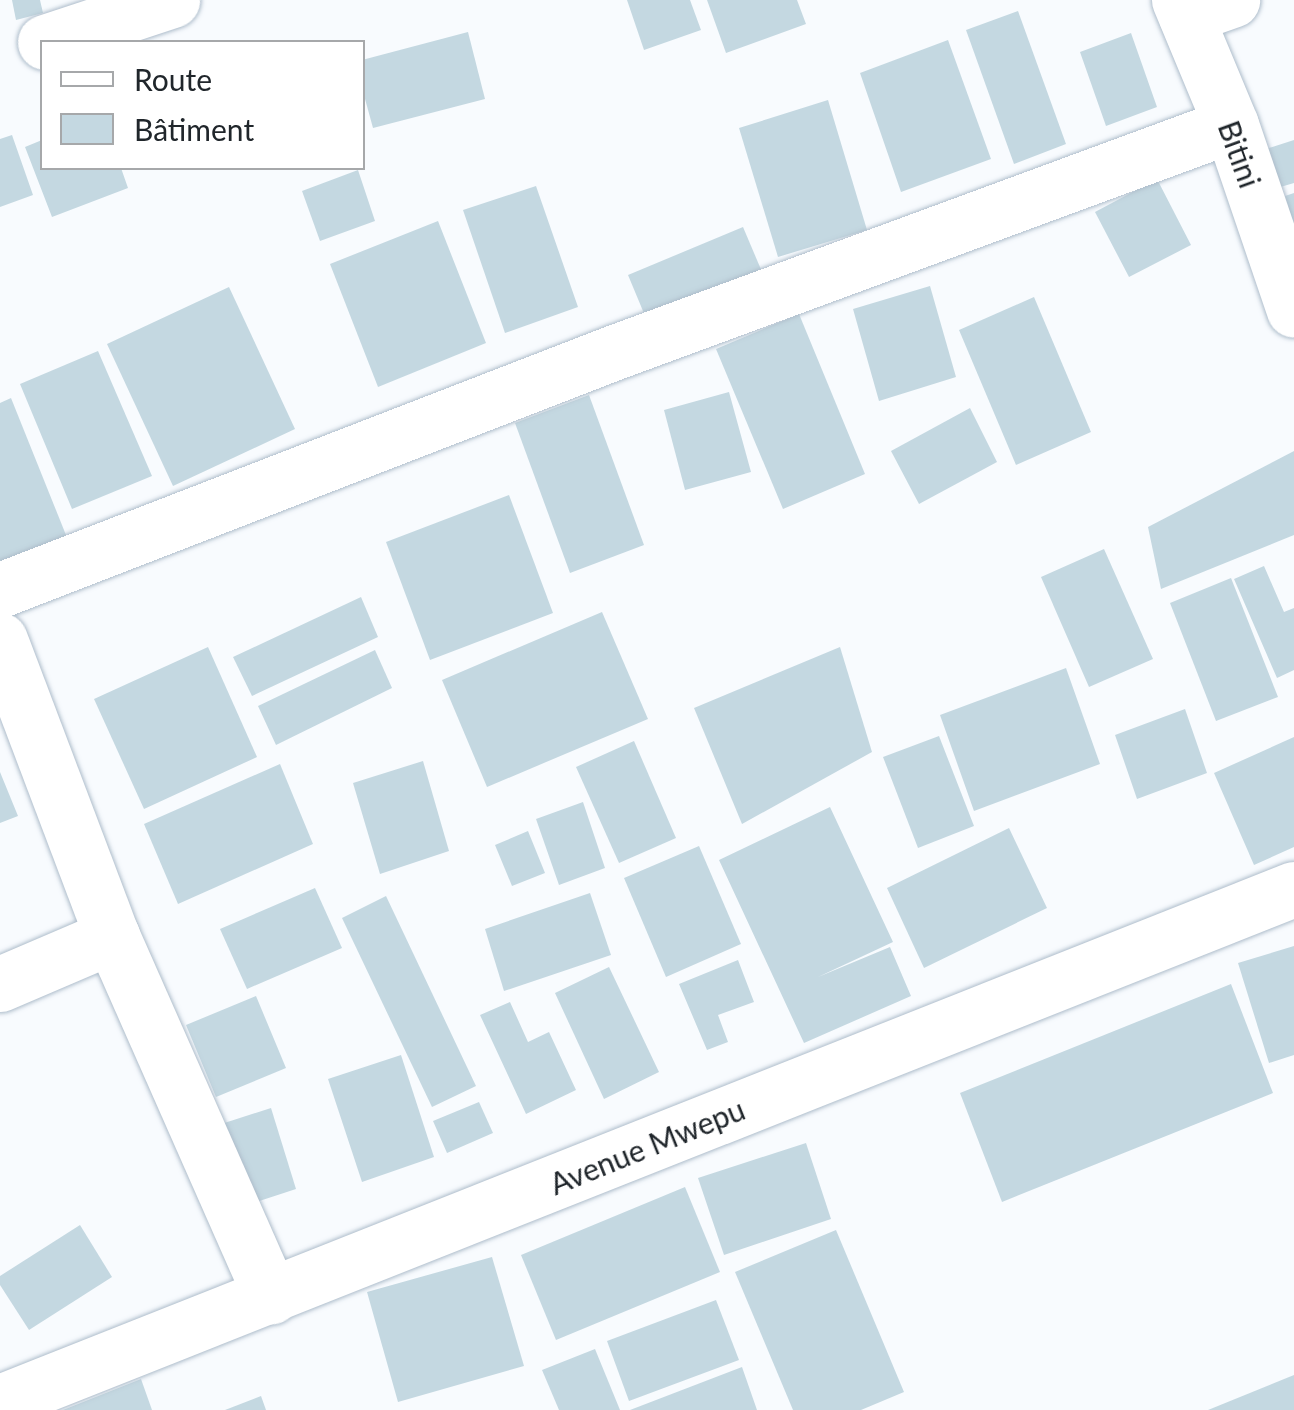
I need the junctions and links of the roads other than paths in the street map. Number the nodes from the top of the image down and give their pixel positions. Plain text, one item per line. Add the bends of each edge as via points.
1 (172, 0) edge
2 (1199, 5) edge
3 (53, 40) edge
4 (40, 44) edge
5 (0, 58) edge
6 (1231, 125) junction
7 (1294, 310) edge
8 (0, 590) edge
9 (0, 640) edge
10 (1294, 889) edge
11 (112, 936) junction
12 (0, 984) edge
13 (272, 1296) junction
14 (0, 1402) edge

1 - 3 street
2 - 6 street, Bitini
4 - 5 street
6 - 7 street, Bitini
6 - 8 street via 615,352
9 - 11 street
10 - 13 street, Avenue Mwepu
11 - 12 street
11 - 13 street
13 - 14 street, Avenue Mwepu

